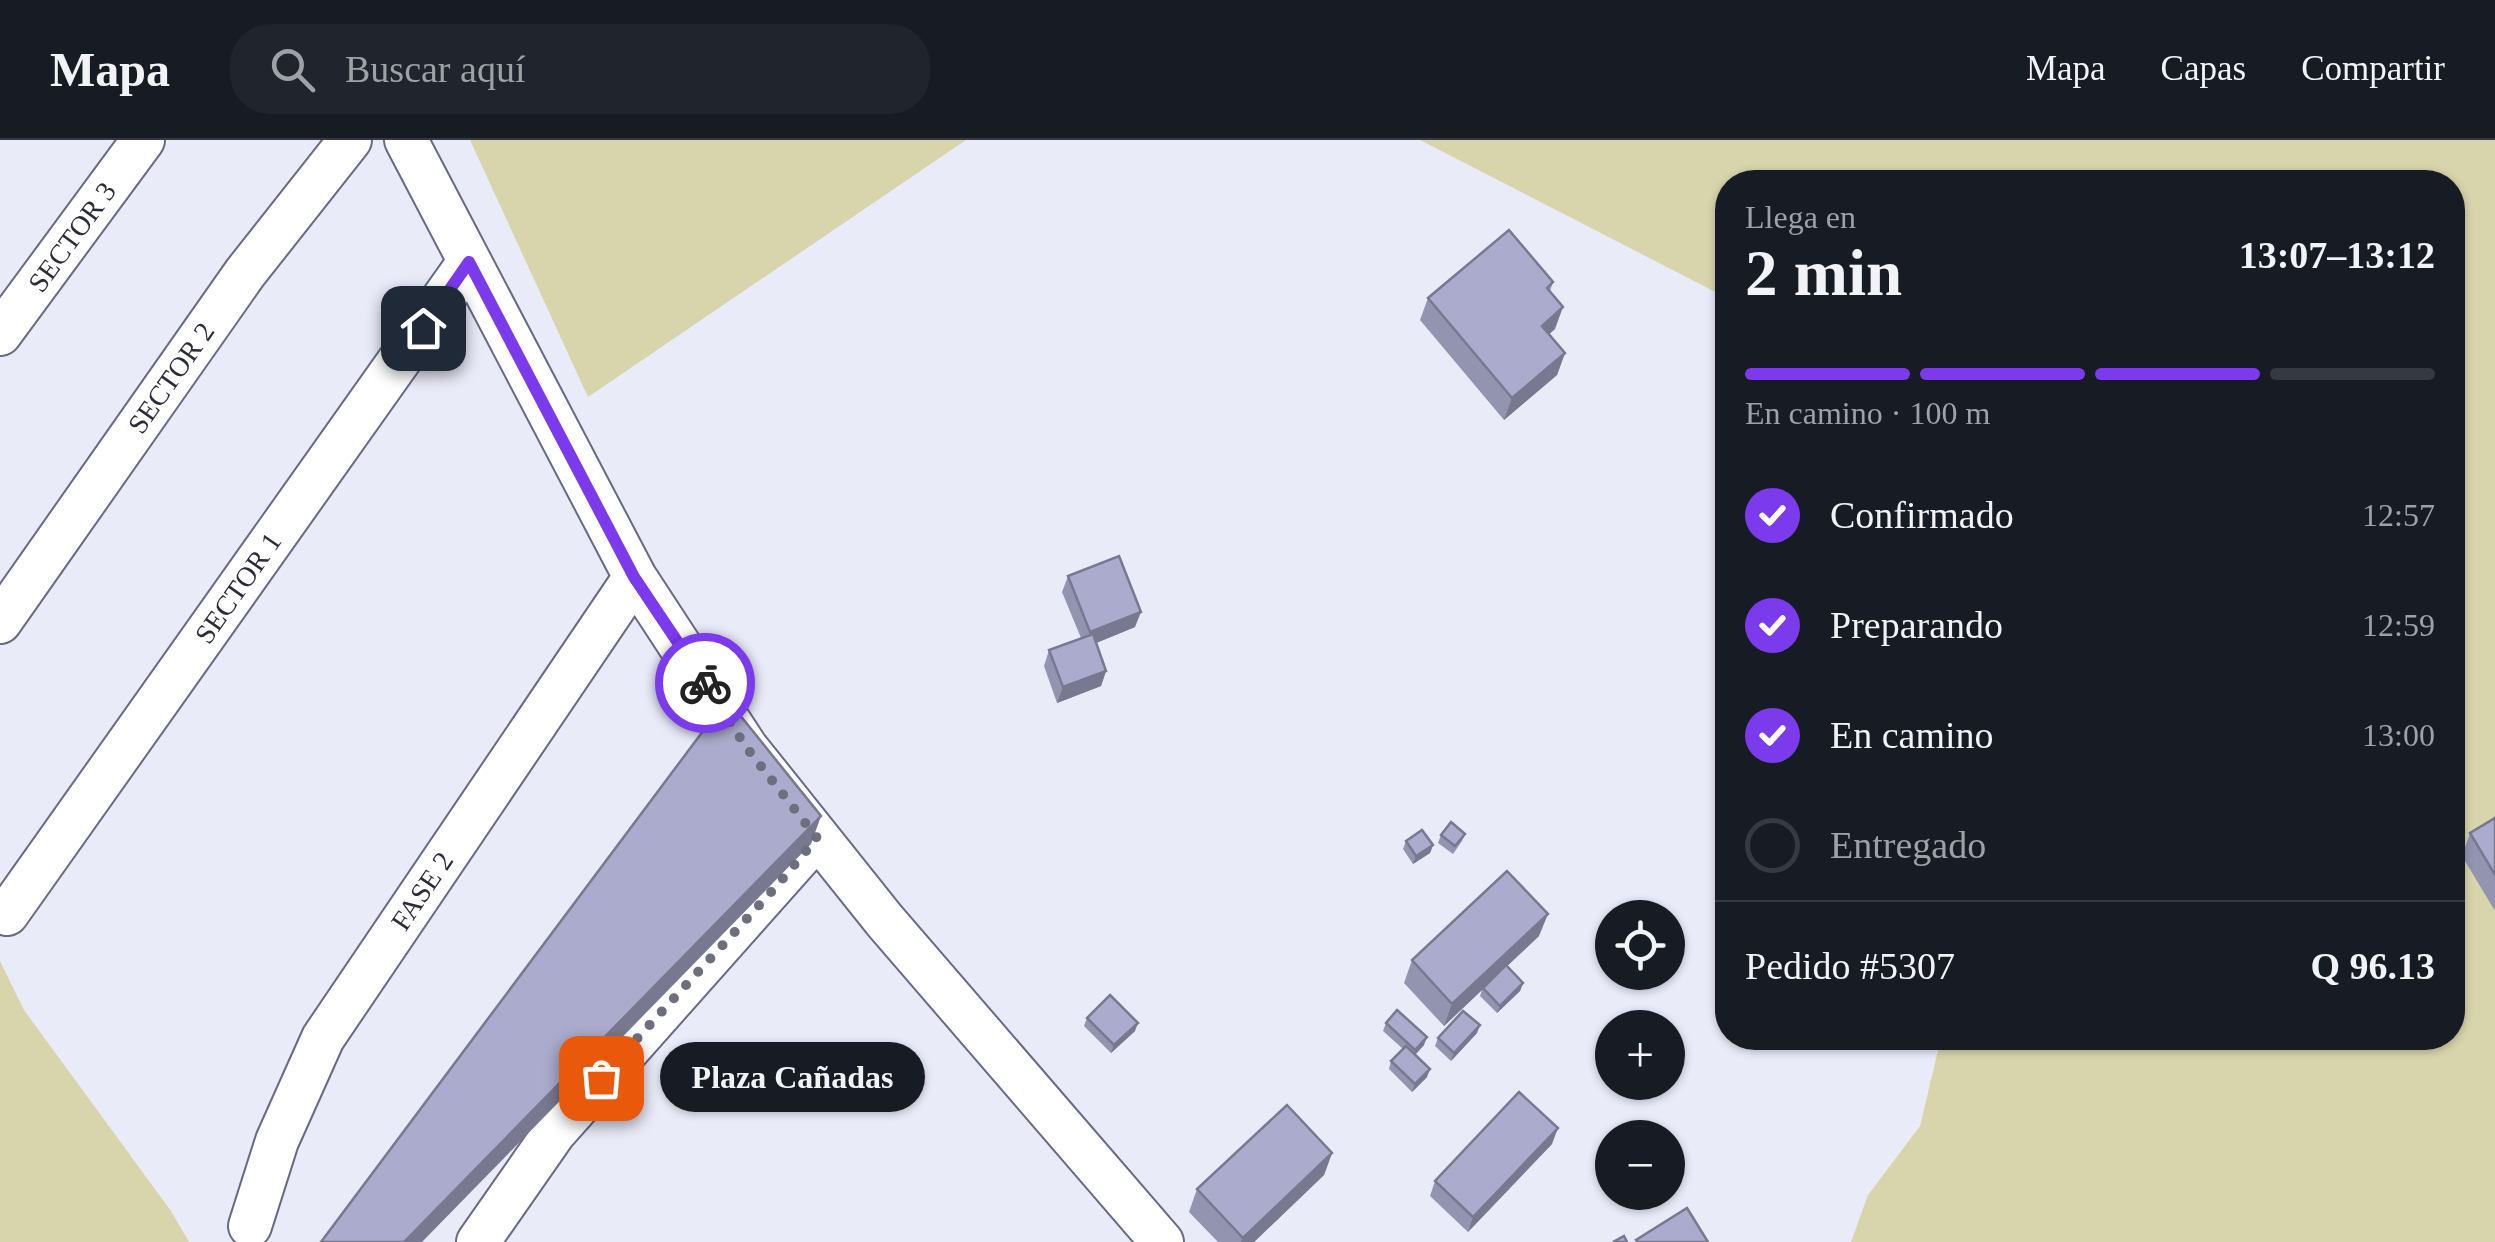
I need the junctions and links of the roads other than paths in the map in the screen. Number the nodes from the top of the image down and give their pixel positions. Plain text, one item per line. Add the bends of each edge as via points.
1 (143, 140) edge
2 (350, 140) edge
3 (406, 140) edge
4 (469, 262) junction
5 (0, 334) edge
6 (634, 577) junction
7 (0, 622) edge
8 (817, 838) junction
9 (7, 914) dead end
10 (250, 1226) dead end
11 (478, 1242) edge
12 (1162, 1242) edge

1 - 5 street, SECTOR 3
2 - 7 street, SECTOR 2 via 246,273
3 - 4 street
4 - 6 street
4 - 9 street, SECTOR 1
6 - 8 street via 746,747
6 - 10 street, FASE 2 via 323,1038 276,1141
8 - 11 street via 554,1133
8 - 12 street

